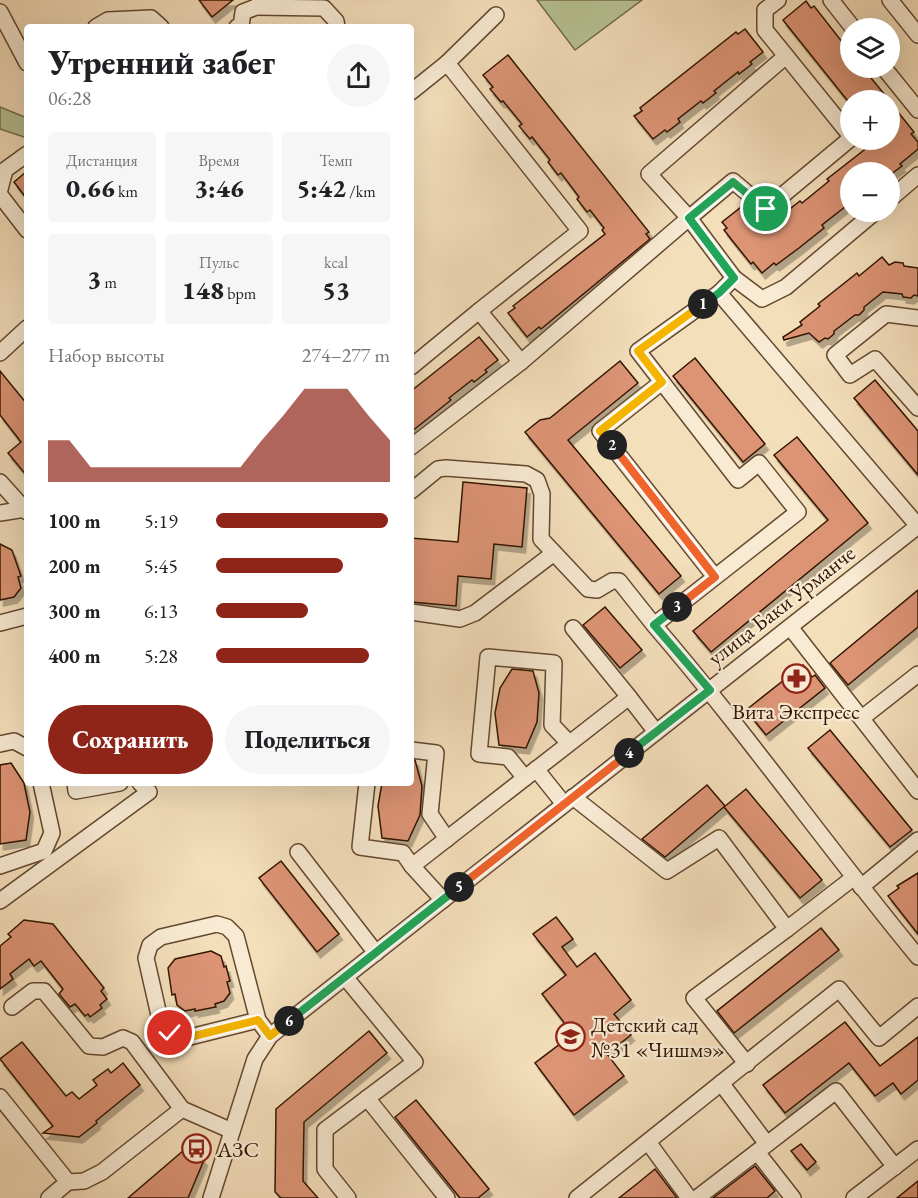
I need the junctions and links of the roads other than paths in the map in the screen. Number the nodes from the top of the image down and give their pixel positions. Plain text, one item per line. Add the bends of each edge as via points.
1 (778, 0) edge
2 (831, 0) edge
3 (890, 0) edge
4 (259, 4) edge
5 (0, 12) edge
6 (496, 15) dead end
7 (845, 18) edge
8 (101, 24) edge
9 (158, 24) edge
10 (241, 24) edge
11 (336, 24) edge
12 (918, 35) edge
13 (24, 54) edge
14 (786, 56) junction
15 (447, 63) junction
16 (892, 78) edge
17 (414, 90) edge
18 (918, 110) edge
19 (840, 124) edge
20 (840, 146) edge
21 (24, 156) edge
22 (918, 175) edge
23 (0, 189) edge
24 (900, 190) edge
25 (0, 195) edge
26 (689, 218) junction
27 (863, 222) edge
28 (24, 226) edge
29 (734, 278) junction
30 (719, 293) junction
31 (479, 311) junction
32 (918, 318) edge
33 (24, 331) edge
34 (0, 353) edge
35 (521, 362) junction
36 (414, 365) edge
37 (662, 382) junction
38 (918, 408) edge
39 (414, 445) edge
40 (0, 482) edge
41 (414, 489) edge
42 (24, 509) edge
43 (24, 511) edge
44 (0, 513) edge
45 (918, 526) edge
46 (554, 553) junction
47 (715, 577) junction
48 (414, 612) edge
49 (24, 617) edge
50 (0, 623) edge
51 (654, 625) junction
52 (790, 627) junction
53 (573, 628) dead end
54 (918, 674) edge
55 (710, 690) junction
56 (629, 697) junction
57 (862, 718) junction
58 (656, 732) junction
59 (569, 743) junction
60 (0, 744) edge
61 (24, 746) edge
62 (414, 750) edge
63 (530, 774) junction
64 (43, 786) edge
65 (75, 786) edge
66 (104, 786) edge
67 (143, 786) edge
68 (367, 786) edge
69 (918, 792) edge
70 (569, 801) junction
71 (447, 839) junction
72 (918, 840) edge
73 (298, 852) dead end
74 (48, 858) junction
75 (0, 866) edge
76 (412, 866) junction
77 (857, 883) junction
78 (443, 900) junction
79 (0, 901) edge
80 (787, 929) junction
81 (376, 953) junction
82 (918, 957) edge
83 (345, 977) junction
84 (918, 1006) edge
85 (12, 1007) dead end
86 (258, 1020) junction
87 (270, 1036) junction
88 (747, 1064) junction
89 (722, 1083) junction
90 (0, 1097) edge
91 (367, 1098) junction
92 (182, 1109) junction
93 (232, 1131) junction
94 (648, 1142) junction
95 (762, 1148) junction
96 (918, 1149) edge
97 (894, 1167) junction
98 (68, 1182) junction
99 (49, 1198) edge
100 (211, 1198) edge
101 (348, 1198) edge
102 (447, 1198) edge
103 (577, 1198) edge
104 (689, 1198) edge
105 (697, 1198) edge
106 (793, 1198) edge
107 (854, 1198) edge

1 - 14 street via 765,10 765,30
2 - 7 street
3 - 12 street
4 - 10 street via 243,12
4 - 11 street via 324,8
5 - 13 street
6 - 15 street
8 - 9 street via 108,20 151,18
14 - 19 street
14 - 26 street via 649,174
15 - 17 street
15 - 31 street via 580,231
16 - 18 street
20 - 26 street via 766,209 733,182
21 - 23 street via 5,170
22 - 24 street
25 - 28 street
26 - 29 street
26 - 35 street
27 - 29 street via 786,287 762,299
29 - 30 street
30 - 37 street via 638,351
30 - 45 street
31 - 35 street
31 - 36 street
32 - 38 street via 886,314 835,355 850,375 875,359
33 - 34 street
35 - 39 street
37 - 47 street via 600,431
37 - 47 street via 738,480 759,463 798,512
40 - 42 street
41 - 46 street via 438,469 526,474 537,480 542,494 542,539
43 - 44 street
45 - 52 street, улица Баки Урманче
46 - 48 street via 475,613 460,619
46 - 51 street via 588,589 597,590 619,581
47 - 51 street
49 - 50 street
51 - 55 street
52 - 55 street, улица Баки Урманче
52 - 57 street
53 - 56 street
54 - 57 street
55 - 58 street, улица Баки Урманче
55 - 77 street
56 - 58 street
56 - 59 street
57 - 69 street
58 - 70 street, улица Баки Урманче
59 - 63 street
59 - 63 street via 552,725 554,663 488,657 479,754 508,757
60 - 61 street via 14,741
62 - 71 street via 436,753 430,814
63 - 70 street
63 - 71 street
64 - 74 street via 51,833
65 - 66 street via 76,791
67 - 74 street via 149,792
68 - 76 street via 360,847 403,853
70 - 78 street, улица Баки Урманче
70 - 80 street via 667,871 719,838
71 - 76 street
72 - 77 street
73 - 81 street
74 - 75 street
74 - 79 street
76 - 78 street
77 - 80 street
77 - 82 street
78 - 81 street, улица Баки Урманче
80 - 88 street via 694,998
81 - 83 street, улица Баки Урманче
83 - 87 street, улица Баки Урманче
83 - 91 street via 415,1062
84 - 88 street via 879,1038 839,989
85 - 92 street via 33,991 44,991 90,1046 103,1047 123,1038 132,1042
86 - 86 street via 236,936 227,927 217,924 161,937 150,945 146,958 161,1024 170,1033 186,1038
86 - 87 street
87 - 93 street, улица Баки Урманче via 255,1059
88 - 89 street
89 - 94 street
89 - 95 street
90 - 98 street
91 - 101 street via 325,1130 325,1169
91 - 102 street
92 - 93 street
92 - 98 street via 102,1172 84,1181
93 - 100 street, улица Баки Урманче
94 - 103 street
94 - 104 street
95 - 97 street via 836,1091
95 - 105 street
95 - 106 street
96 - 97 street
97 - 107 street
98 - 99 street

